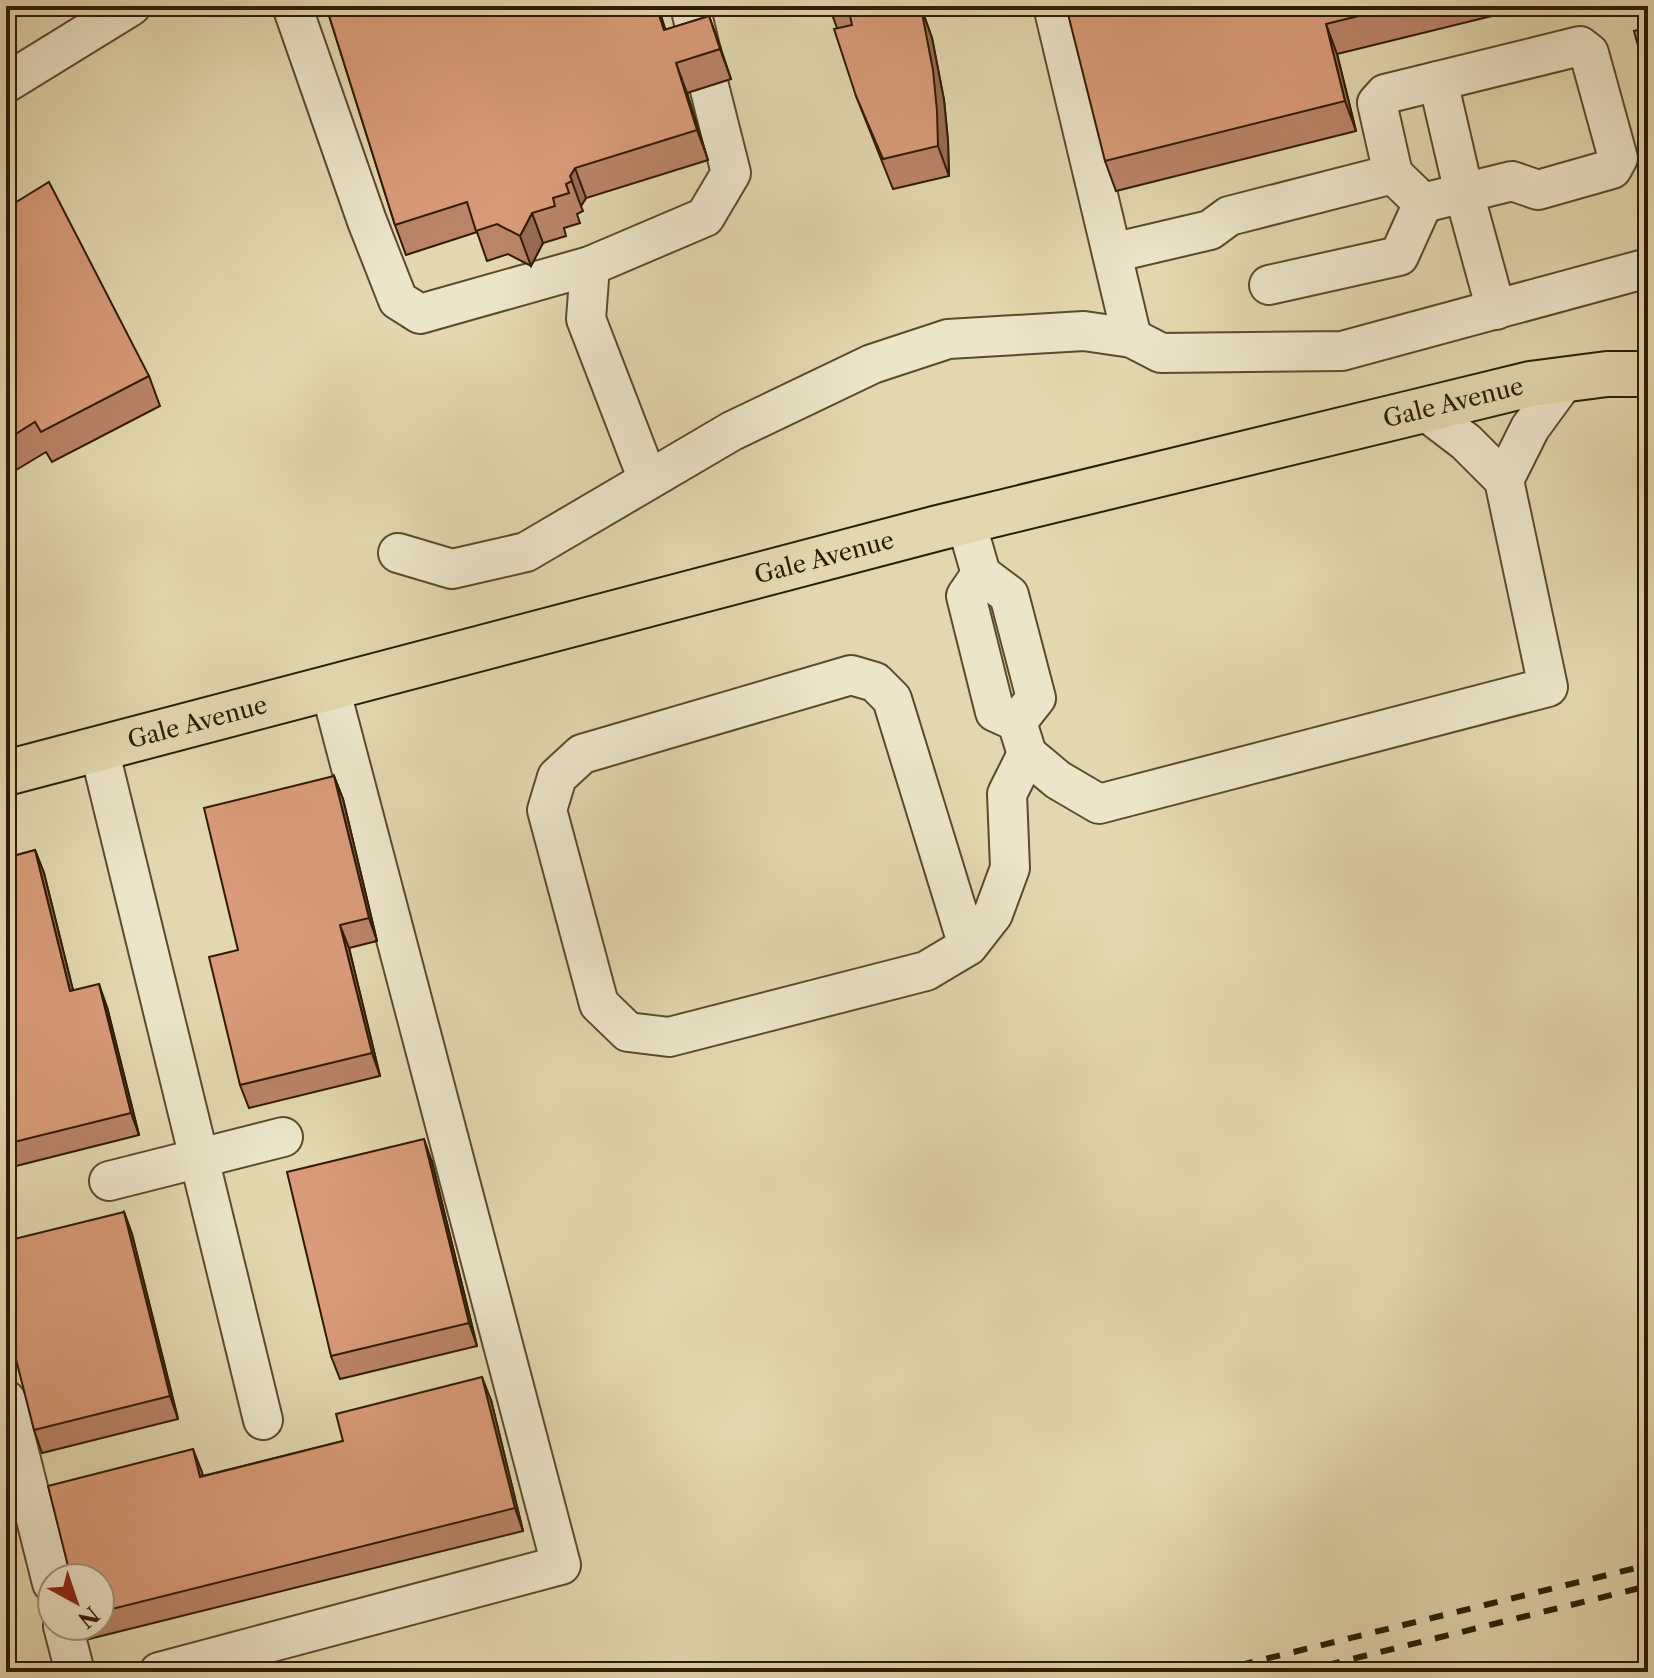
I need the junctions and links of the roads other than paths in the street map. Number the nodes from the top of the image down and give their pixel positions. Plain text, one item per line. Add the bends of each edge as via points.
1 (131, 6) edge
2 (292, 6) edge
3 (690, 6) edge
4 (1053, 6) edge
5 (1438, 81) junction
6 (6, 83) edge
7 (1393, 174) junction
8 (1464, 193) junction
9 (1423, 203) junction
10 (1112, 253) junction
11 (590, 266) junction
12 (1648, 268) edge
13 (1269, 285) dead end
14 (1496, 310) junction
15 (1132, 338) junction
16 (1648, 374) edge
17 (1565, 380) junction
18 (1424, 410) junction
19 (648, 480) junction
20 (1504, 480) junction
21 (966, 522) junction
22 (398, 553) dead end
23 (330, 688) junction
24 (1022, 738) junction
25 (99, 749) junction
26 (6, 773) edge
27 (968, 946) junction
28 (283, 1137) dead end
29 (200, 1158) junction
30 (109, 1181) dead end
31 (6, 1400) edge
32 (263, 1420) dead end
33 (47, 1562) edge
34 (67, 1642) edge
35 (75, 1672) edge
36 (159, 1672) edge

1 - 6 street
2 - 11 street via 398,300 420,314
3 - 11 street via 731,173 705,217
4 - 10 street
5 - 7 street via 1385,94 1377,103
5 - 8 street
5 - 8 street via 1580,46 1589,53 1618,158 1612,169 1538,190 1512,181
7 - 9 street
7 - 10 street via 1229,216 1210,230
8 - 9 street
8 - 14 street
9 - 13 street via 1399,256
10 - 15 street
11 - 19 street via 586,319
12 - 14 street
14 - 15 street via 1342,351 1161,353
15 - 19 street via 1084,331 948,339 872,364 732,431
16 - 17 main road, Gale Avenue
17 - 18 main road, Gale Avenue
17 - 20 street via 1530,428
18 - 20 street
18 - 21 main road, Gale Avenue
19 - 22 street via 526,552 452,569
20 - 24 street via 1548,687 1099,804 1058,780
21 - 23 main road, Gale Avenue
21 - 24 street via 981,574 966,596 995,712
23 - 25 main road, Gale Avenue
23 - 36 street via 561,1565
24 - 27 street via 1007,794 1010,868 993,914
25 - 26 main road, Gale Avenue
25 - 29 street
27 - 27 street via 926,971 669,1037 628,1032 599,1004 547,810 557,777 582,754 851,675 875,682 892,699
28 - 29 street
29 - 30 street
29 - 32 street
31 - 33 street
34 - 35 street

